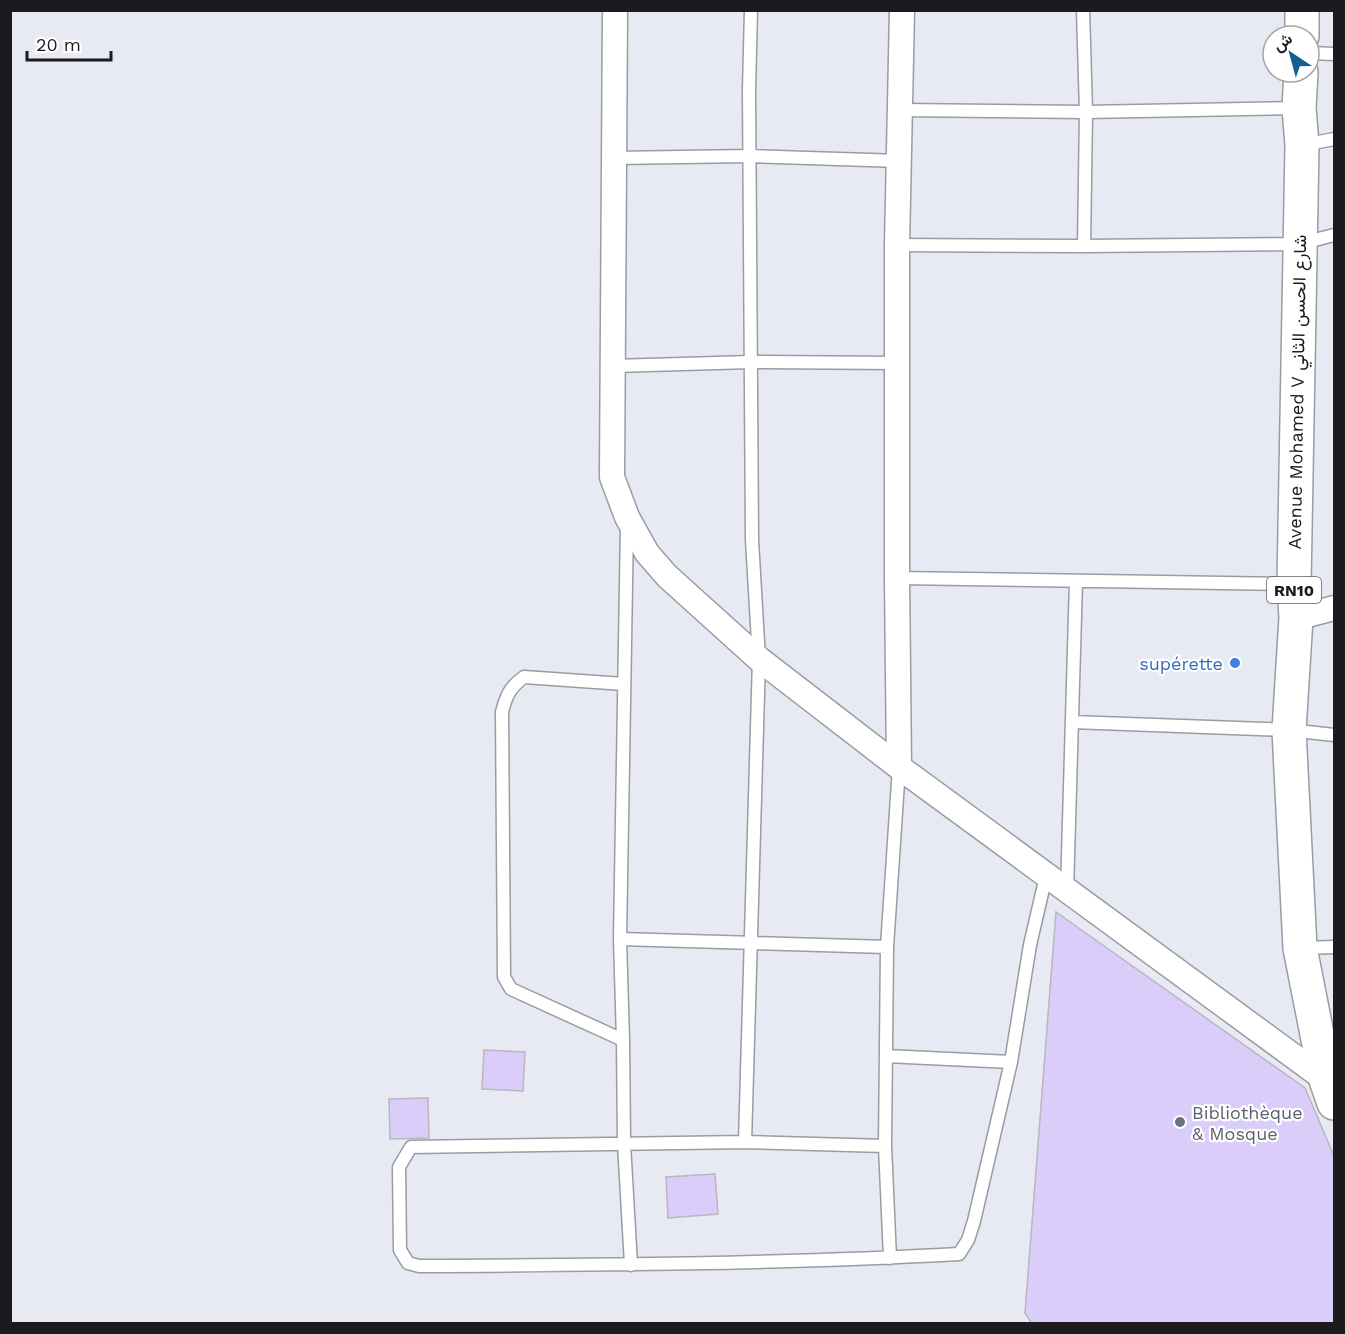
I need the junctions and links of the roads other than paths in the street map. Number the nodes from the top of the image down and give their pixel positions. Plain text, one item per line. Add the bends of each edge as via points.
1 (615, 10) edge
2 (751, 10) edge
3 (902, 10) edge
4 (1083, 10) edge
5 (1300, 84) edge
6 (1299, 108) junction
7 (901, 110) junction
8 (1086, 112) junction
9 (1335, 139) edge
10 (1302, 145) junction
11 (750, 156) junction
12 (614, 158) junction
13 (900, 161) junction
14 (1335, 235) edge
15 (1299, 244) junction
16 (897, 245) junction
17 (1084, 246) junction
18 (751, 362) junction
19 (897, 363) junction
20 (612, 366) junction
21 (627, 517) junction
22 (897, 578) junction
23 (1076, 581) junction
24 (1294, 584) junction
25 (1335, 608) edge
26 (1296, 618) junction
27 (759, 659) junction
28 (624, 684) junction
29 (1072, 722) junction
30 (1289, 730) junction
31 (1335, 735) edge
32 (899, 767) junction
33 (1046, 876) junction
34 (1067, 891) junction
35 (620, 939) junction
36 (752, 942) junction
37 (887, 947) junction
38 (1335, 947) edge
39 (1300, 948) junction
40 (623, 1040) junction
41 (886, 1056) junction
42 (1011, 1062) junction
43 (1330, 1092) edge
44 (745, 1142) junction
45 (624, 1143) junction
46 (885, 1146) junction
47 (890, 1258) junction
48 (631, 1265) junction

1 - 12 street
2 - 11 lane
3 - 7 street
4 - 8 lane
5 - 6 main road, Avenue Mohamed V شارع الحسن الثاني / RN10
6 - 8 lane
6 - 10 main road, Avenue Mohamed V شارع الحسن الثاني / RN10
7 - 8 lane
7 - 13 street
8 - 17 lane
9 - 10 lane
10 - 15 main road, Avenue Mohamed V شارع الحسن الثاني / RN10
11 - 12 lane
11 - 13 lane
11 - 18 lane
12 - 20 street
13 - 16 street
14 - 15 lane
15 - 17 lane
15 - 24 main road, Avenue Mohamed V شارع الحسن الثاني / RN10
16 - 17 lane
16 - 19 street
18 - 19 lane
18 - 20 lane
18 - 27 lane via 752,540
19 - 22 street
20 - 21 street via 612,477
21 - 27 street via 647,553 667,576
21 - 28 lane
22 - 23 lane
22 - 32 street
23 - 24 lane
23 - 29 lane
24 - 26 main road, Avenue Mohamed V شارع الحسن الثاني / RN10
25 - 26 street
26 - 30 main road, Avenue Mohamed V شارع الحسن الثاني / RN10
27 - 32 street
27 - 36 lane
28 - 35 lane
28 - 40 lane via 524,676 507,694 502,712 504,977 511,989
29 - 30 lane
29 - 34 lane
30 - 31 lane
30 - 39 main road, Avenue Mohamed V شارع الحسن الثاني / RN10
32 - 33 street
32 - 37 lane
33 - 34 street
33 - 42 lane
34 - 43 street
35 - 36 lane
35 - 40 lane
36 - 37 lane
36 - 44 lane
37 - 41 lane
38 - 39 lane
39 - 43 main road, Avenue Mohamed V شارع الحسن الثاني / RN10
40 - 45 lane
41 - 42 lane
41 - 46 lane
42 - 47 lane via 968,1240 959,1254
44 - 45 lane
44 - 46 lane
45 - 48 lane
45 - 48 lane via 411,1147 399,1167 399,1250 408,1263 419,1266
46 - 47 lane
47 - 48 lane

